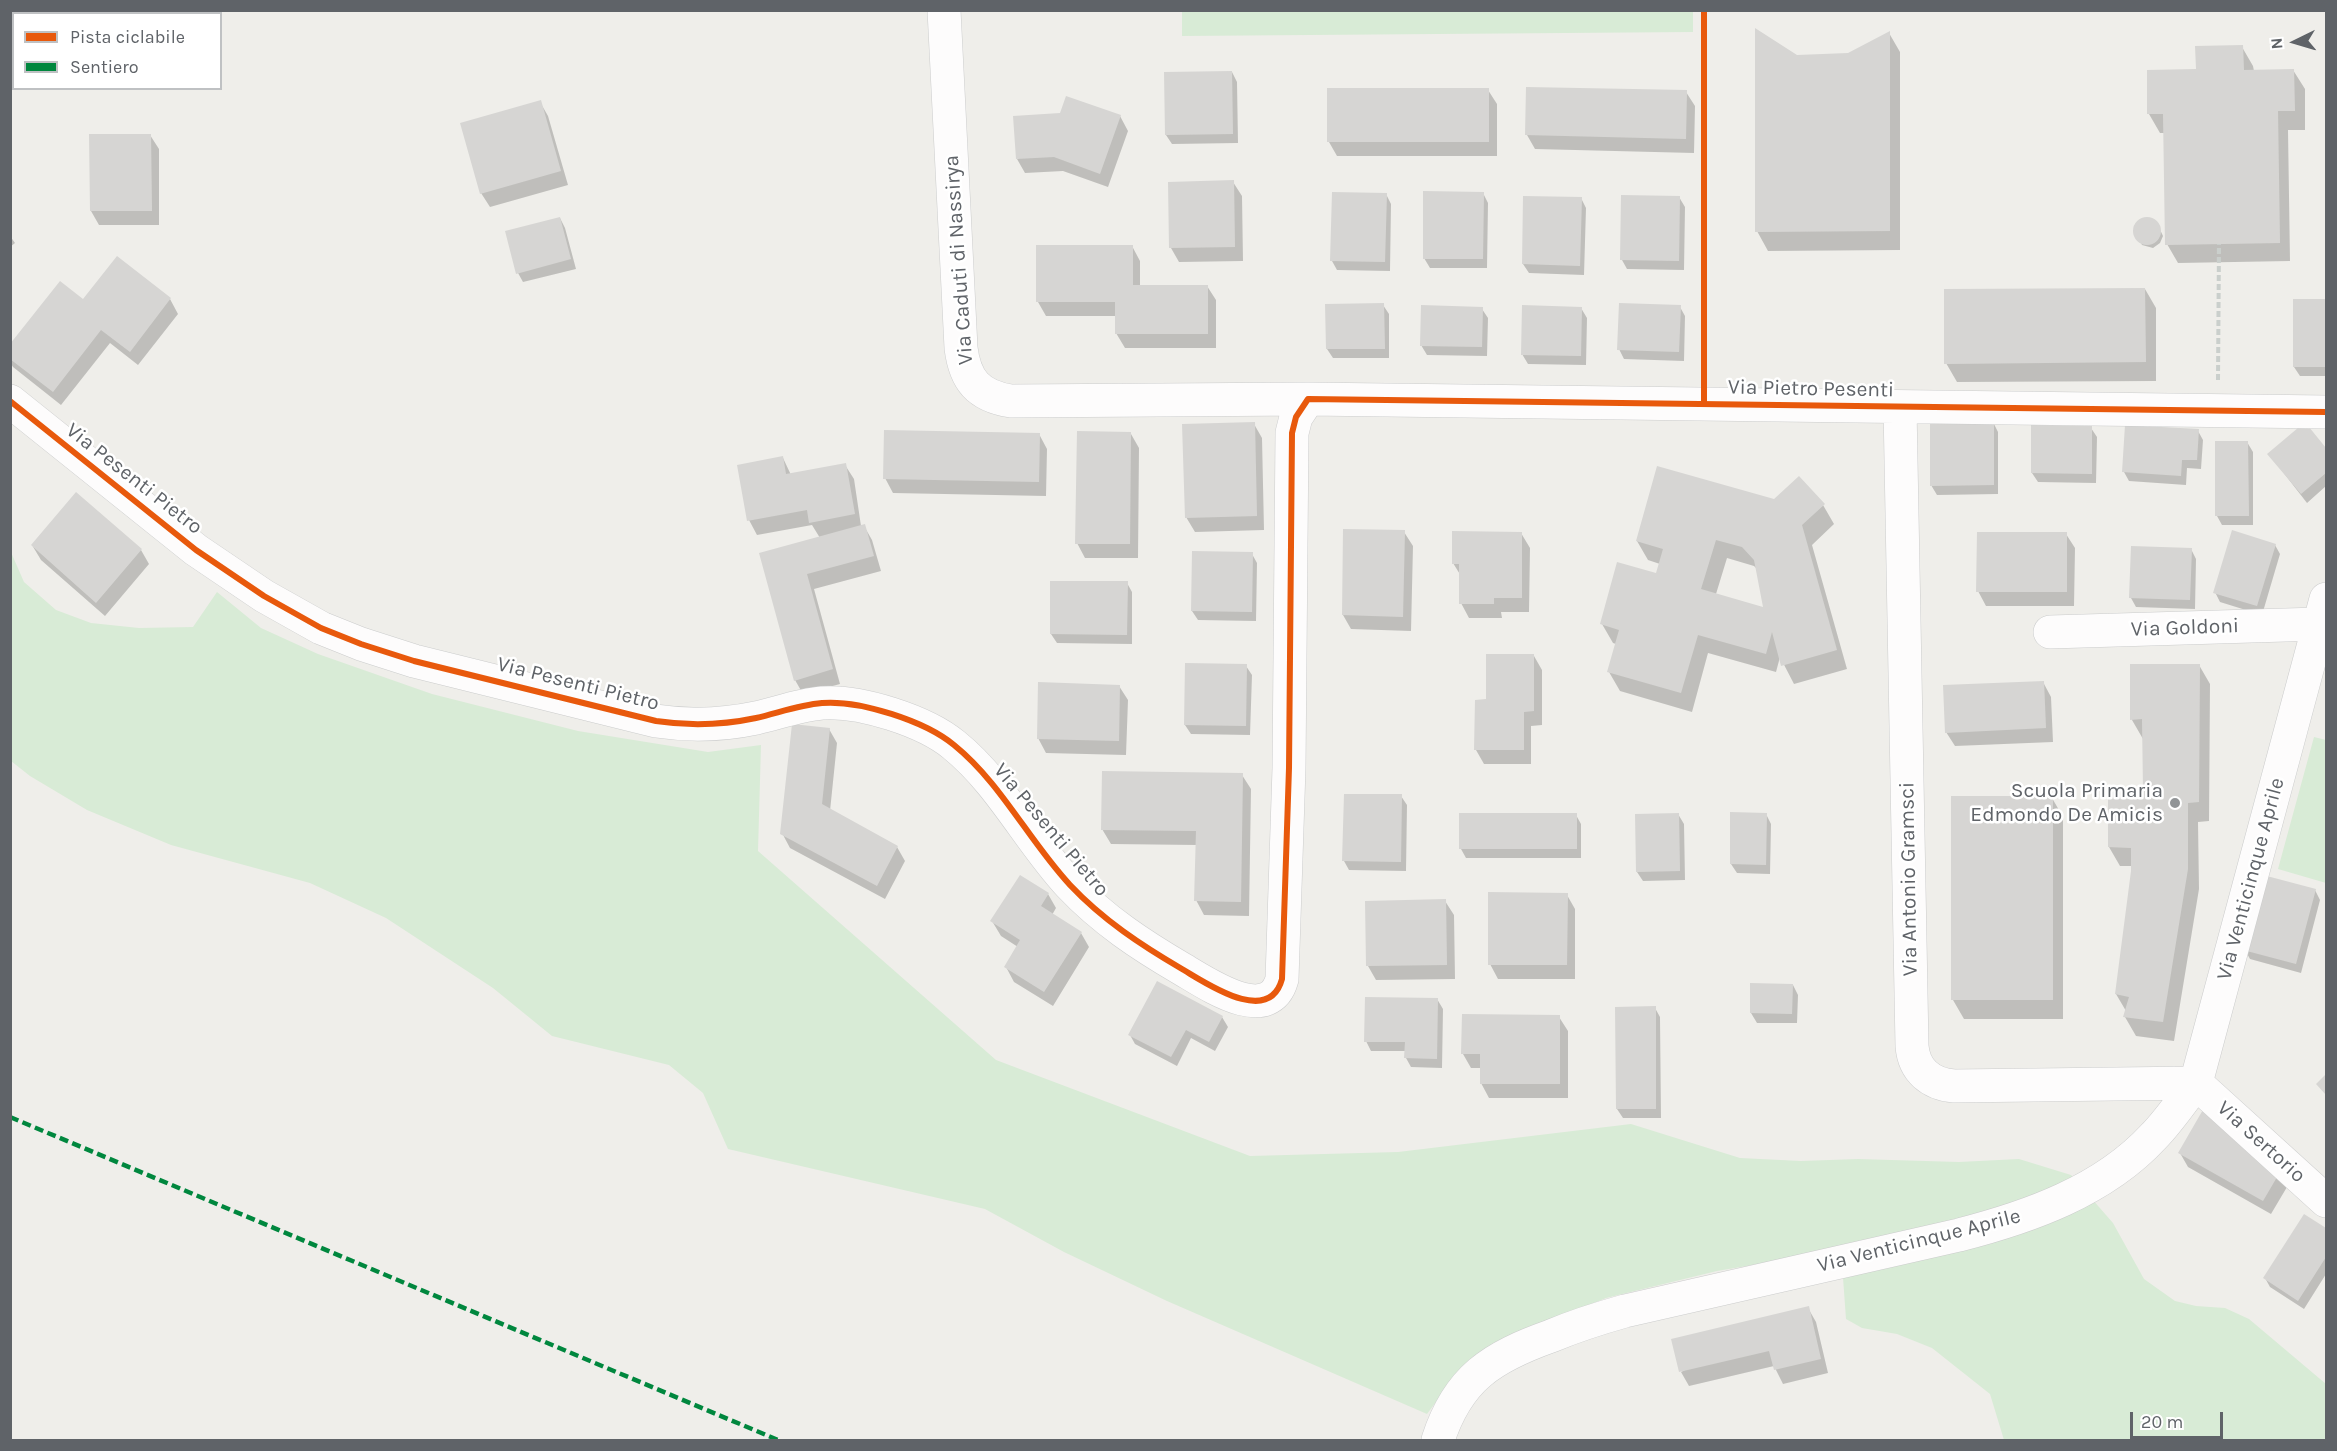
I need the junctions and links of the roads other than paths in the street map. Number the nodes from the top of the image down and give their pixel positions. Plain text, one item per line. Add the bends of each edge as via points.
1 (944, 10) edge
2 (10, 401) edge
3 (1304, 405) junction
4 (1900, 407) junction
5 (2326, 412) edge
6 (2323, 611) edge
7 (2050, 632) dead end
8 (2196, 1083) junction
9 (2326, 1201) edge
10 (1438, 1440) edge

1 - 3 street, Via Caduti di Nassirya via 961,348 965,370 974,384 990,395 1011,400
2 - 3 street, Via Pesenti Pietro via 232,576 302,618 361,644 414,661 656,721 735,722 792,708 834,703 896,717 935,732 964,754 1062,875 1112,923 1139,944 1217,990 1233,997 1258,1000 1277,991 1282,979 1289,768 1292,434
3 - 4 street, Via Pietro Pesenti
4 - 5 street, Via Pietro Pesenti
4 - 8 street, Via Antonio Gramsci via 1912,1047 1918,1066 1932,1081 1954,1086
6 - 7 street, Via Goldoni
6 - 8 street, Via Venticinque Aprile
8 - 9 street, Via Sertorio
8 - 10 street, Via Venticinque Aprile via 2153,1137 2124,1164 2090,1186 2038,1210 1959,1234 1625,1311 1580,1324 1509,1353 1484,1368 1464,1389

